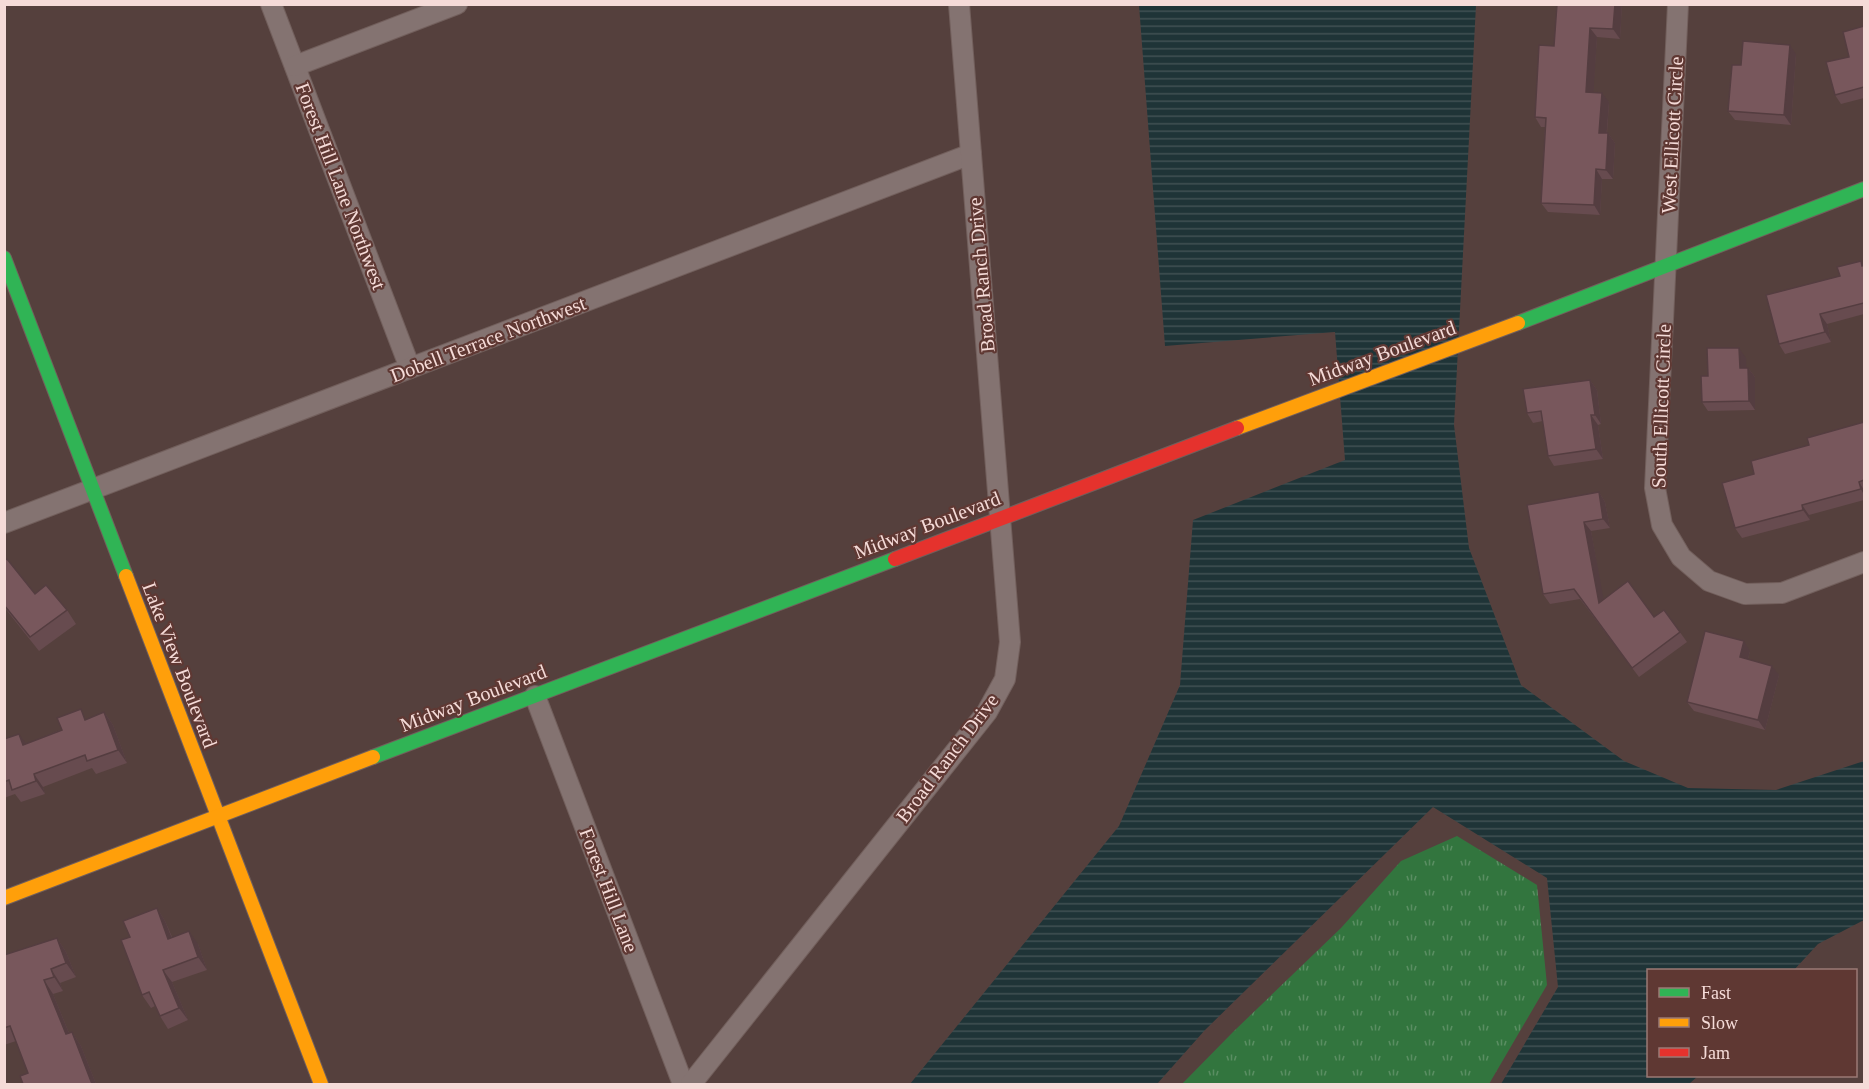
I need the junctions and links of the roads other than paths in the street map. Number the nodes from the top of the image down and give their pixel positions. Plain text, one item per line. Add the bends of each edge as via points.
1 (272, 4) edge
2 (457, 4) edge
3 (959, 4) edge
4 (1678, 4) edge
5 (295, 66) junction
6 (971, 154) junction
7 (1864, 189) edge
8 (4, 258) edge
9 (1666, 265) junction
10 (410, 368) junction
11 (93, 489) junction
12 (1001, 518) junction
13 (4, 523) edge
14 (1864, 562) edge
15 (535, 696) junction
16 (218, 817) junction
17 (4, 898) edge
18 (321, 1084) edge
19 (683, 1084) edge
20 (691, 1084) edge

1 - 5 street, Forest Hill Lane Northwest
2 - 5 street
3 - 6 street, Broad Ranch Drive
4 - 9 street, West Ellicott Circle
5 - 10 street, Forest Hill Lane Northwest
6 - 10 street, Dobell Terrace Northwest
6 - 12 street, Broad Ranch Drive
7 - 9 street, Midway Boulevard
8 - 11 street, Lake View Boulevard
9 - 12 street, Midway Boulevard
9 - 14 street, South Ellicott Circle via 1655,488 1662,525 1681,557 1709,581 1745,594 1782,593
10 - 11 street, Dobell Terrace Northwest
11 - 13 street, Dobell Terrace Northwest
11 - 16 street, Lake View Boulevard
12 - 15 street, Midway Boulevard
12 - 20 street, Broad Ranch Drive via 1010,642 1005,679 987,712
15 - 16 street, Midway Boulevard
15 - 19 street, Forest Hill Lane
16 - 17 street, Midway Boulevard
16 - 18 street, Lake View Boulevard

